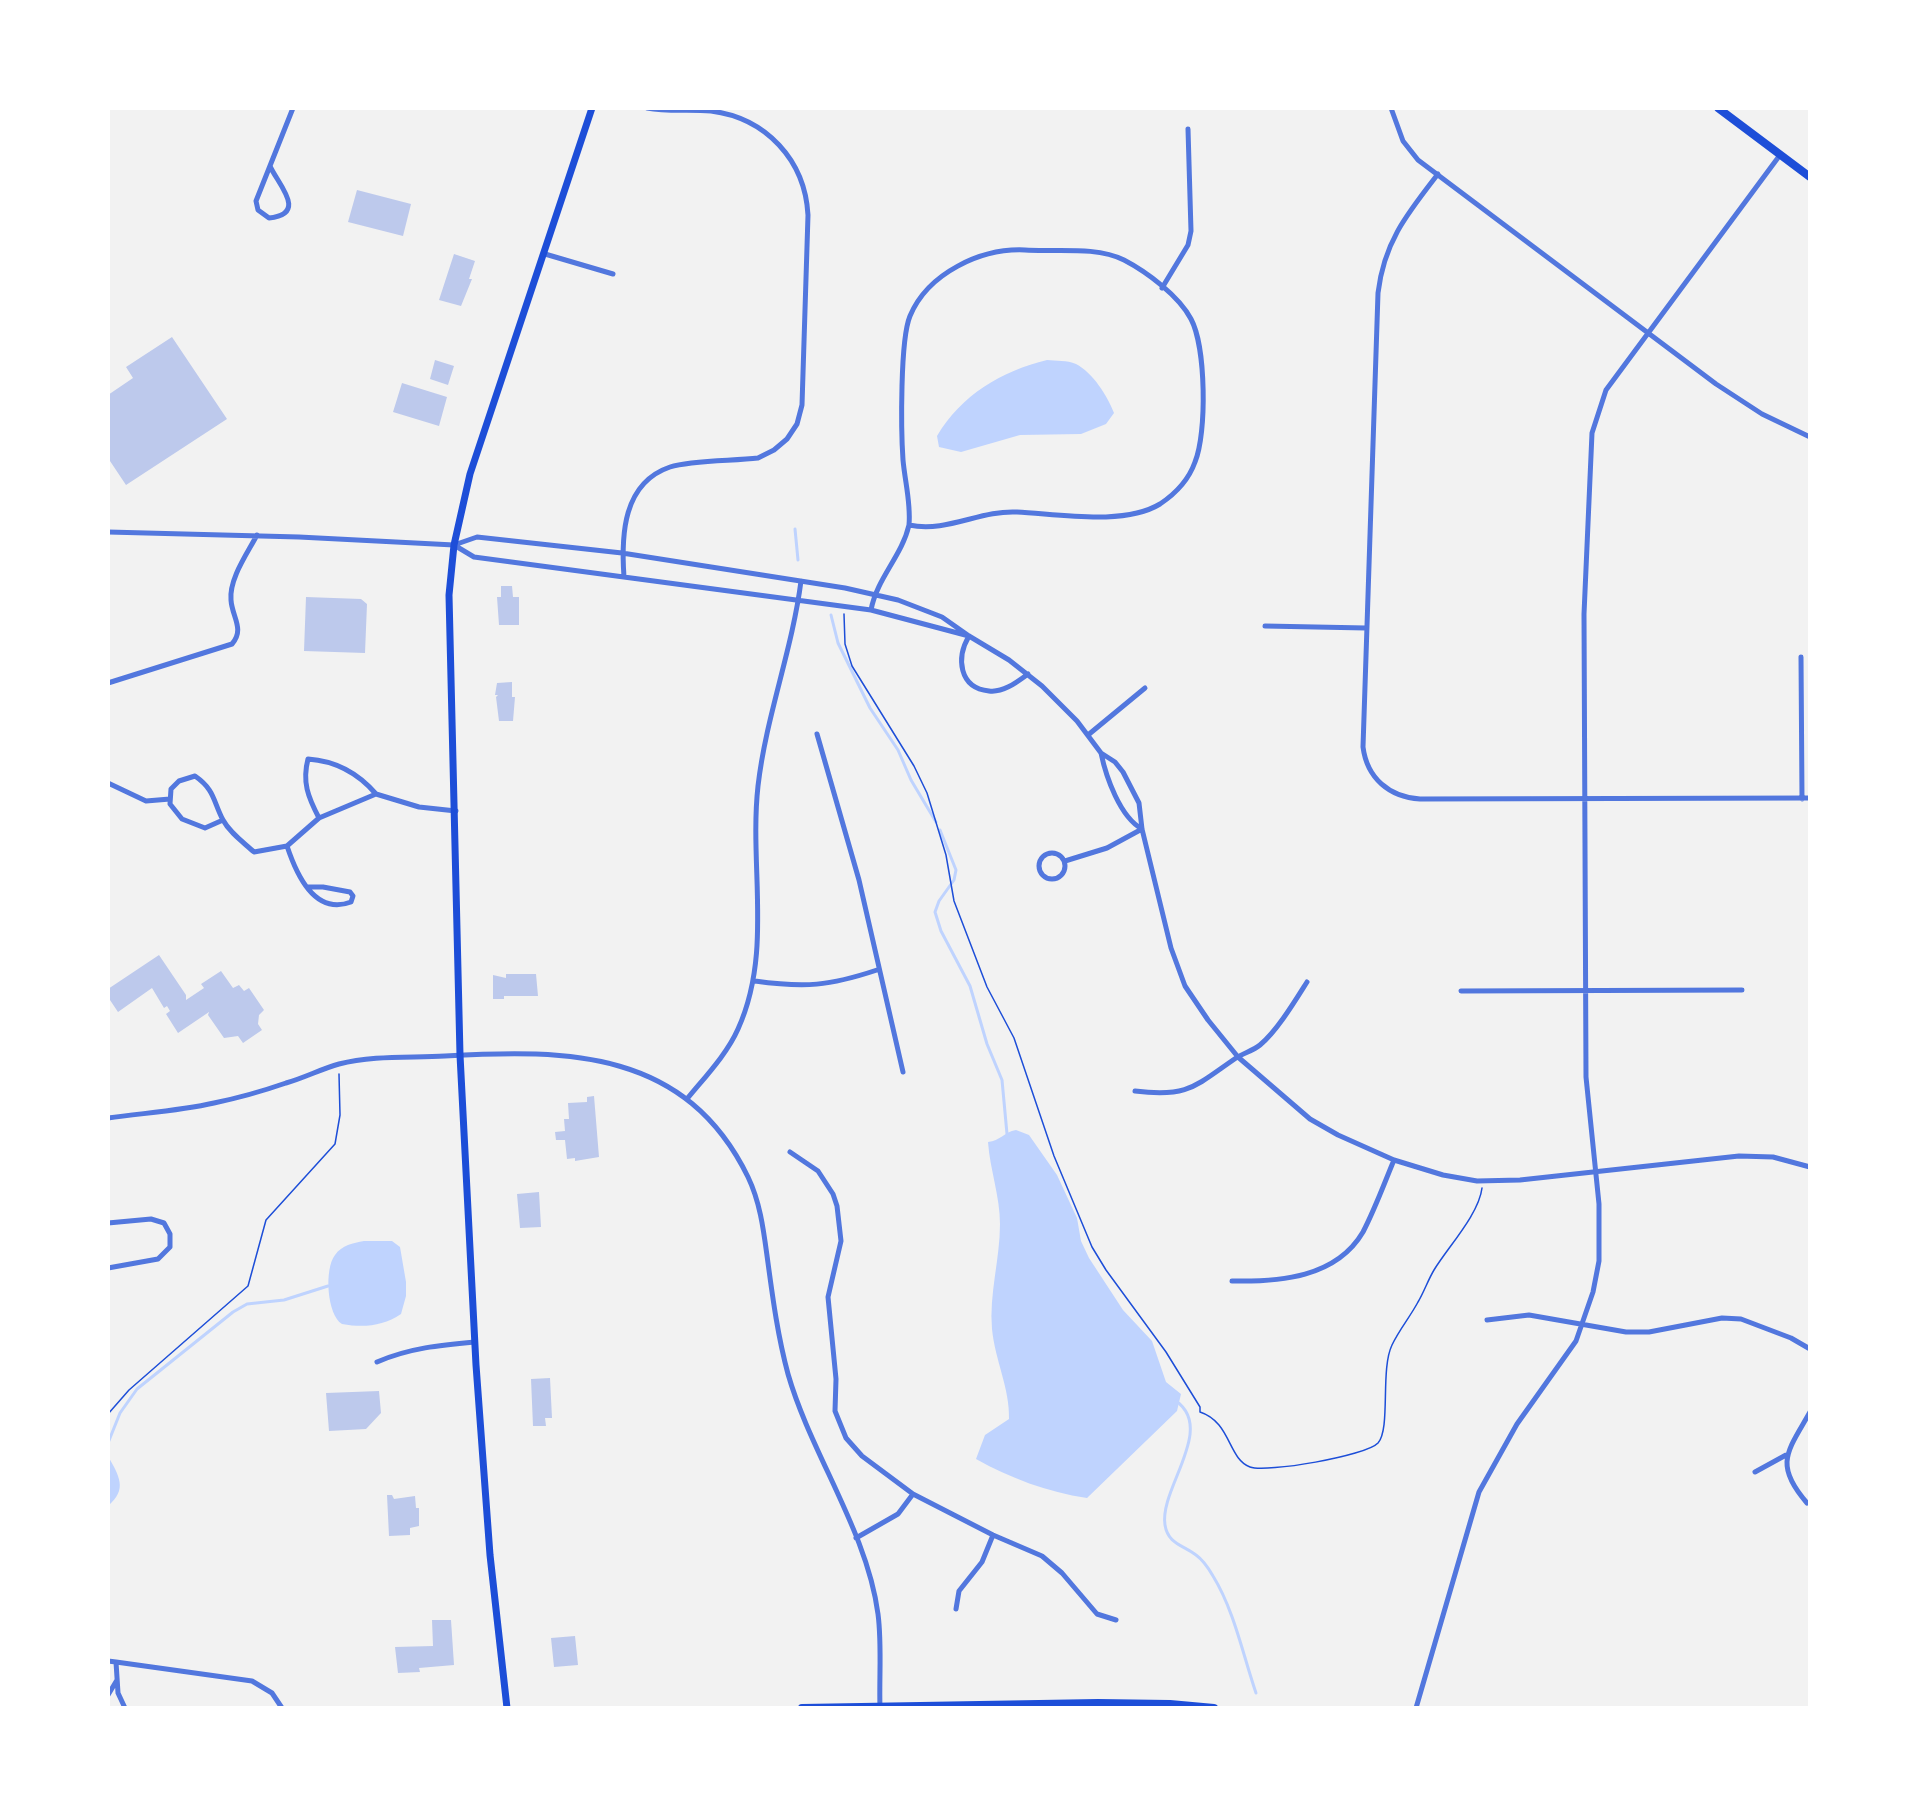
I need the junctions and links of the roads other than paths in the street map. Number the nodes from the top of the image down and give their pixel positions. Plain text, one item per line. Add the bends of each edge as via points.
1 (293, 108) edge
2 (592, 108) edge
3 (646, 108) edge
4 (1391, 108) edge
5 (1718, 108) edge
6 (1188, 129) dead end
7 (1780, 155) junction
8 (270, 166) junction
9 (1438, 174) junction
10 (1810, 177) edge
11 (545, 254) junction
12 (613, 274) dead end
13 (1162, 288) junction
14 (1648, 333) junction
15 (1810, 437) edge
16 (909, 525) junction
17 (108, 532) edge
18 (257, 535) junction
19 (454, 545) junction
20 (622, 553) junction
21 (624, 577) junction
22 (801, 581) junction
23 (874, 593) junction
24 (799, 600) junction
25 (871, 610) junction
26 (1265, 626) dead end
27 (1366, 628) junction
28 (969, 636) junction
29 (1801, 657) dead end
30 (1028, 674) junction
31 (108, 683) edge
32 (1145, 688) dead end
33 (817, 734) dead end
34 (1088, 735) junction
35 (1101, 753) junction
36 (108, 783) edge
37 (376, 794) junction
38 (170, 798) junction
39 (1802, 798) junction
40 (1810, 798) edge
41 (1585, 800) junction
42 (456, 811) junction
43 (319, 818) junction
44 (223, 820) junction
45 (1142, 829) junction
46 (287, 846) junction
47 (1065, 861) junction
48 (307, 887) junction
49 (878, 970) junction
50 (755, 981) junction
51 (1307, 982) dead end
52 (1742, 990) dead end
53 (1461, 991) dead end
54 (1585, 991) junction
55 (460, 1055) junction
56 (1238, 1057) junction
57 (903, 1072) dead end
58 (1135, 1092) dead end
59 (687, 1099) junction
60 (108, 1118) edge
61 (790, 1152) dead end
62 (1394, 1160) junction
63 (1810, 1167) edge
64 (1596, 1170) junction
65 (108, 1223) edge
66 (108, 1268) edge
67 (1232, 1281) dead end
68 (1488, 1320) dead end
69 (1583, 1324) junction
70 (475, 1342) junction
71 (1810, 1349) edge
72 (377, 1362) dead end
73 (1810, 1412) edge
74 (1786, 1455) junction
75 (1755, 1472) dead end
76 (913, 1494) junction
77 (1807, 1503) dead end
78 (993, 1535) junction
79 (856, 1538) junction
80 (956, 1609) dead end
81 (1116, 1620) dead end
82 (108, 1661) edge
83 (116, 1662) junction
84 (117, 1680) junction
85 (108, 1695) edge
86 (880, 1707) edge
87 (125, 1708) edge
88 (282, 1708) edge
89 (507, 1708) edge
90 (802, 1708) edge
91 (1214, 1708) edge
92 (1416, 1708) edge

1 - 8 street
2 - 11 main road
3 - 20 street via 710,111 741,118 764,129 798,172 805,188 808,215 803,399 792,432 767,454 669,467 644,484 632,499
4 - 9 street via 1409,151
5 - 7 main road
6 - 13 street via 1191,231 1188,245
7 - 10 main road
7 - 14 street
8 - 8 street via 256,201 258,210 269,218 284,212 289,198 276,182
9 - 14 street
9 - 27 street via 1395,233 1380,275
11 - 12 street
11 - 19 main road via 470,474
13 - 16 street via 1136,267 1107,254 1008,249 986,252 964,262 928,291 910,316 905,342 903,445
13 - 16 street via 1180,304 1201,346 1200,445 1188,477 1174,493 1159,505 1122,516 1006,511 950,525
14 - 15 street via 1737,398
14 - 41 street via 1606,390 1592,433 1584,614
16 - 23 street
17 - 18 street
18 - 19 street
18 - 31 street via 235,578 231,600 239,629 232,644
19 - 20 street via 477,537
19 - 21 street via 474,556
19 - 42 main road via 448,632
20 - 21 street
20 - 22 street
21 - 24 street
22 - 23 street
22 - 24 street
23 - 25 street
23 - 28 street via 942,617
24 - 25 street
24 - 50 street via 758,787
25 - 28 street
26 - 27 street
27 - 41 street via 1364,756 1371,774 1385,788 1406,798 1420,799
28 - 30 street
28 - 30 street via 963,646 960,668 976,687 990,692
29 - 39 street
30 - 34 street
32 - 34 street
33 - 49 street via 859,880
34 - 35 street
35 - 45 street via 1130,823
35 - 45 street via 1115,762 1126,777 1139,803
36 - 38 street via 146,801
37 - 42 street via 419,807
37 - 43 street
37 - 43 street via 361,777 342,766 308,759 304,773 306,790
38 - 44 street via 182,819 205,828
38 - 44 street via 171,789 179,781 195,776 207,784
39 - 40 street
39 - 41 street
41 - 54 street
42 - 55 main road
43 - 46 street
44 - 46 street via 254,852
45 - 47 street via 1107,848
45 - 56 street via 1179,975
46 - 48 street via 296,874
47 - 47 street via 1065,870 1057,879 1045,878 1039,871 1042,858 1050,853
48 - 48 street via 350,892 351,902 322,902
49 - 50 street via 819,986
49 - 57 street
50 - 59 street via 738,1030
51 - 56 street via 1260,1045
52 - 54 street
53 - 54 street
54 - 64 street via 1587,1086
55 - 59 street via 533,1053 596,1060 644,1073
55 - 60 street via 360,1060 212,1103
55 - 70 main road
56 - 58 street via 1189,1089 1161,1095
56 - 62 street via 1310,1119
59 - 79 street via 729,1145 752,1186 764,1232 775,1317 789,1377
61 - 76 street via 818,1171 833,1194 839,1219 841,1241 828,1297 835,1411 841,1430 862,1456
62 - 64 street via 1443,1176 1483,1181
62 - 67 street via 1362,1233 1344,1253 1293,1279
63 - 64 street via 1757,1155
64 - 69 street via 1599,1261
65 - 66 street via 151,1218 164,1223 170,1247 158,1259
68 - 69 street via 1529,1315
69 - 71 street via 1649,1332 1722,1318 1741,1319
69 - 92 street via 1553,1376 1516,1424 1479,1492
70 - 72 street via 435,1345
70 - 89 main road via 490,1555
73 - 74 street
74 - 75 street
74 - 77 street via 1788,1473
76 - 78 street
76 - 79 street via 898,1514
78 - 80 street via 982,1562 959,1591
78 - 81 street via 1042,1556 1097,1614
79 - 86 street via 878,1614
82 - 83 street
83 - 84 street
83 - 88 street via 252,1681 272,1693
84 - 85 street
84 - 87 street
86 - 90 main road
86 - 91 main road via 1098,1702

